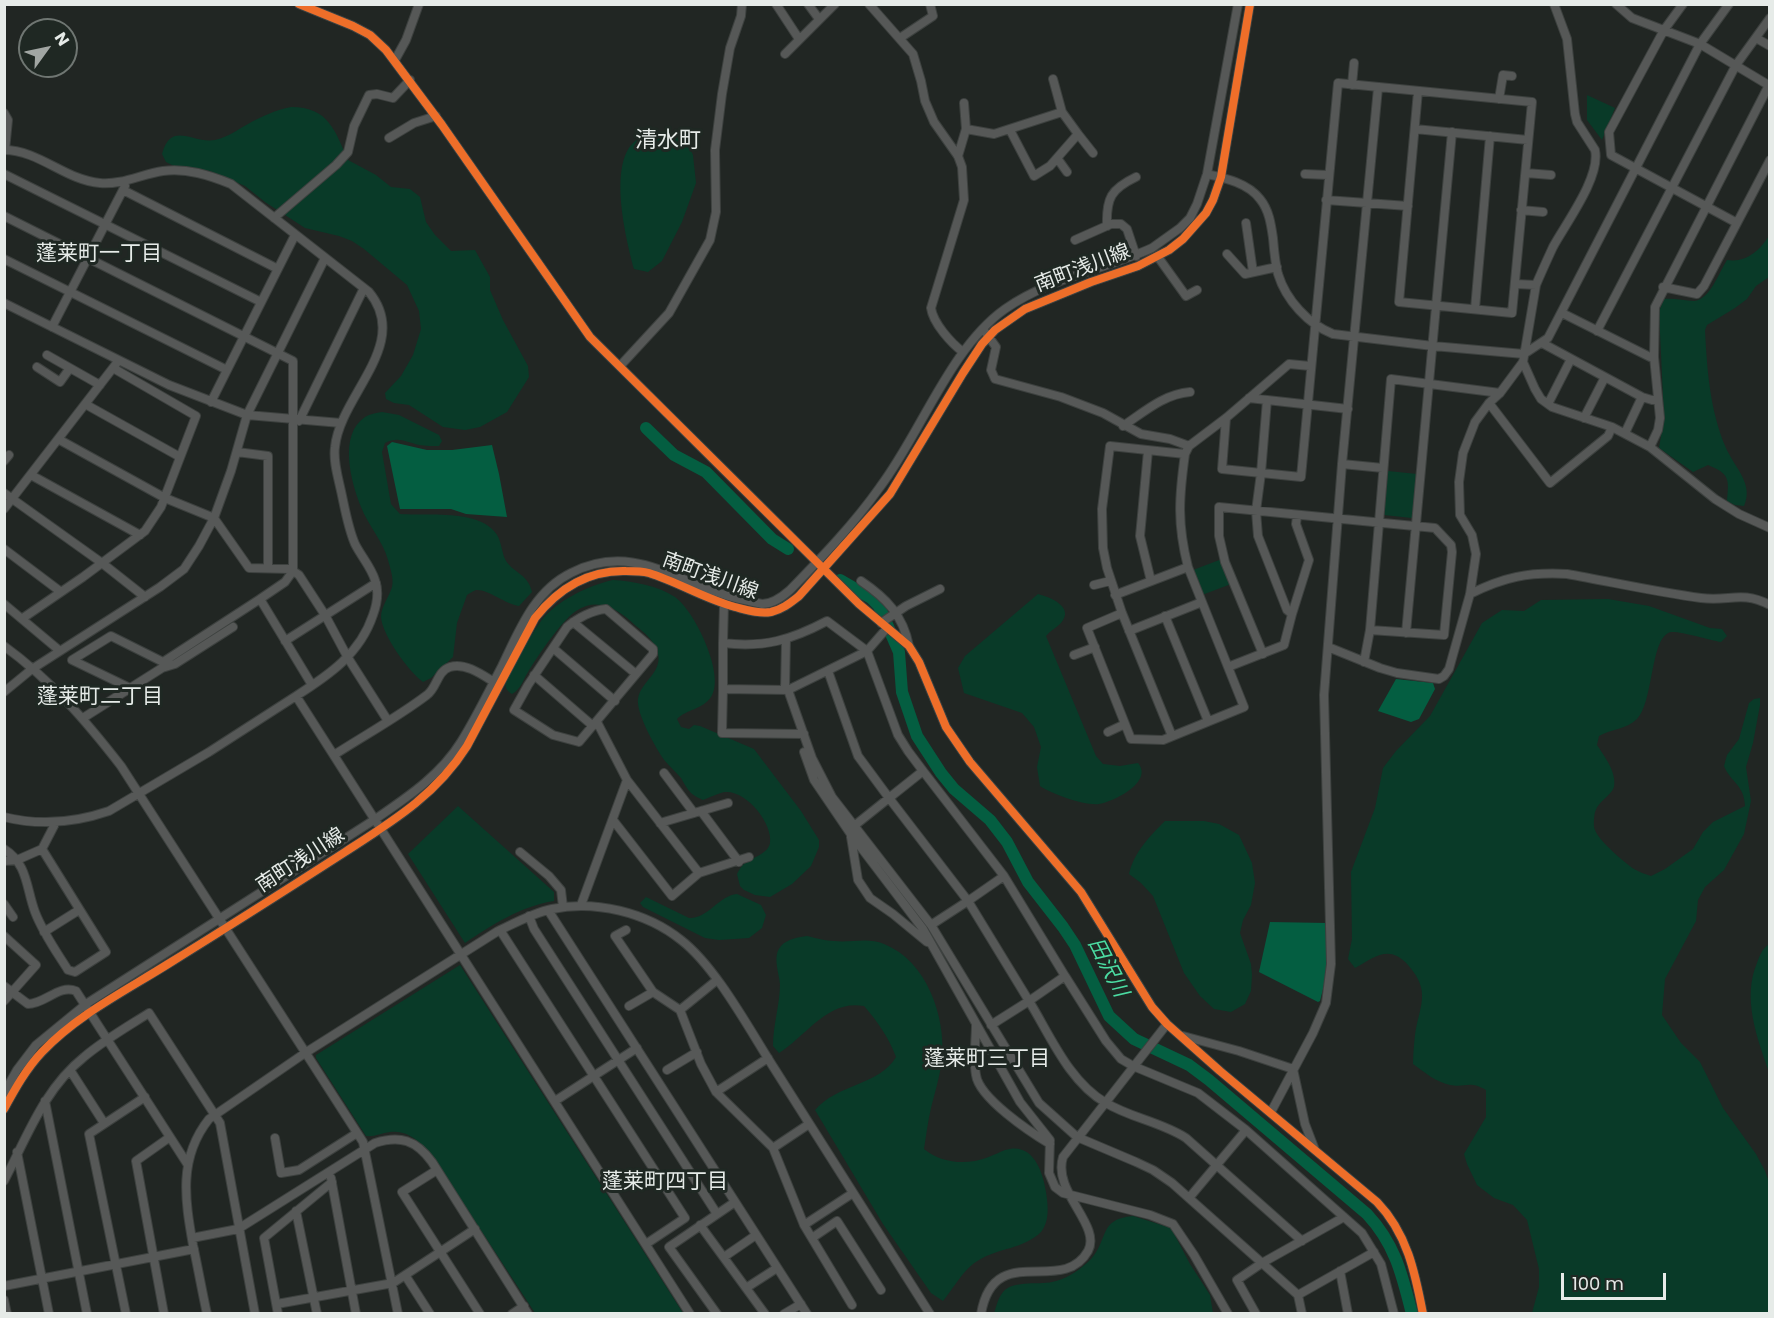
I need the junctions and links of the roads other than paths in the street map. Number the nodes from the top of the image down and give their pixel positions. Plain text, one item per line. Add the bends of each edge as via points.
1 (299, 4) edge
2 (419, 4) edge
3 (741, 4) edge
4 (776, 4) edge
5 (808, 4) edge
6 (835, 4) edge
7 (869, 4) edge
8 (930, 4) edge
9 (1238, 4) edge
10 (1250, 4) edge
11 (1554, 4) edge
12 (1616, 4) edge
13 (1683, 4) edge
14 (1729, 4) edge
15 (1770, 18) edge
16 (819, 19) junction
17 (1664, 30) junction
18 (900, 38) junction
19 (1756, 38) junction
20 (799, 39) junction
21 (1700, 44) junction
22 (1770, 46) edge
23 (785, 54) dead end
24 (395, 60) junction
25 (1354, 63) dead end
26 (1736, 65) junction
27 (1512, 76) dead end
28 (1053, 79) dead end
29 (410, 80) junction
30 (1352, 85) junction
31 (1769, 86) edge
32 (1378, 88) junction
33 (1418, 91) junction
34 (1499, 99) junction
35 (964, 103) dead end
36 (1062, 112) junction
37 (4, 113) edge
38 (436, 116) junction
39 (966, 129) junction
40 (1415, 129) junction
41 (1010, 130) junction
42 (1452, 132) junction
43 (1078, 134) junction
44 (1490, 136) junction
45 (389, 138) dead end
46 (1528, 140) junction
47 (5, 150) edge
48 (1093, 153) dead end
49 (958, 156) junction
50 (1057, 158) junction
51 (1770, 160) edge
52 (1636, 169) junction
53 (1067, 172) dead end
54 (1526, 173) junction
55 (4, 174) edge
56 (1207, 174) junction
57 (1305, 174) dead end
58 (1328, 175) junction
59 (1551, 175) dead end
60 (1136, 177) dead end
61 (1221, 177) junction
62 (128, 180) junction
63 (1671, 188) junction
64 (123, 190) junction
65 (1326, 200) junction
66 (1367, 203) junction
67 (1408, 206) junction
68 (1706, 207) junction
69 (1521, 210) junction
70 (1543, 212) dead end
71 (4, 216) edge
72 (274, 218) junction
73 (1246, 223) dead end
74 (1737, 223) junction
75 (105, 224) junction
76 (1107, 226) junction
77 (295, 235) junction
78 (1075, 240) dead end
79 (1227, 254) dead end
80 (1136, 256) junction
81 (1158, 257) junction
82 (87, 258) junction
83 (325, 258) junction
84 (4, 259) edge
85 (1277, 267) junction
86 (278, 269) junction
87 (1253, 272) junction
88 (1516, 284) junction
89 (1536, 285) junction
90 (1664, 287) junction
91 (364, 288) junction
92 (1197, 290) dead end
93 (70, 292) junction
94 (261, 302) junction
95 (4, 303) edge
96 (1437, 306) junction
97 (1475, 309) junction
98 (1562, 313) junction
99 (1314, 323) junction
100 (52, 327) junction
101 (982, 328) junction
102 (1597, 331) junction
103 (989, 336) junction
104 (1353, 336) junction
105 (243, 337) junction
106 (1542, 343) junction
107 (1433, 346) junction
108 (963, 352) junction
109 (278, 353) junction
110 (47, 355) dead end
111 (1654, 357) junction
112 (1523, 358) junction
113 (1571, 359) junction
114 (116, 364) junction
115 (620, 366) junction
116 (1310, 366) junction
117 (37, 367) dead end
118 (70, 368) junction
119 (227, 370) junction
120 (1605, 377) junction
121 (100, 385) junction
122 (1430, 385) junction
123 (1190, 392) dead end
124 (1500, 393) junction
125 (1642, 397) junction
126 (1249, 398) junction
127 (1267, 400) junction
128 (1657, 400) junction
129 (211, 402) junction
130 (1490, 403) junction
131 (85, 404) junction
132 (1307, 404) junction
133 (1548, 404) junction
134 (1348, 409) junction
135 (247, 415) junction
136 (1584, 417) junction
137 (1226, 418) junction
138 (296, 420) junction
139 (341, 423) junction
140 (1123, 426) junction
141 (1612, 427) junction
142 (1625, 433) junction
143 (58, 439) junction
144 (1650, 447) junction
145 (1187, 450) junction
146 (1148, 451) junction
147 (237, 453) junction
148 (180, 457) junction
149 (1342, 464) junction
150 (1383, 468) junction
151 (1261, 473) junction
152 (31, 475) junction
153 (4, 493) edge
154 (13, 498) junction
155 (165, 498) junction
156 (4, 509) edge
157 (1256, 511) junction
158 (1297, 516) junction
159 (214, 518) junction
160 (1338, 519) junction
161 (1379, 522) junction
162 (1416, 526) junction
163 (1770, 528) edge
164 (140, 535) junction
165 (4, 549) edge
166 (817, 560) junction
167 (102, 563) junction
168 (268, 567) junction
169 (1188, 567) junction
170 (825, 569) junction
171 (292, 571) junction
172 (861, 581) dead end
173 (1110, 581) junction
174 (1151, 581) junction
175 (376, 583) junction
176 (1094, 585) dead end
177 (940, 589) dead end
178 (61, 592) junction
179 (1470, 594) junction
180 (1115, 596) junction
181 (145, 597) junction
182 (260, 599) junction
183 (1202, 602) junction
184 (4, 604) edge
185 (724, 604) junction
186 (1770, 605) edge
187 (896, 612) junction
188 (1122, 613) junction
189 (1292, 614) junction
190 (325, 615) junction
191 (1166, 616) junction
192 (22, 618) junction
193 (573, 622) junction
194 (884, 625) junction
195 (232, 627) dead end
196 (1370, 630) junction
197 (1129, 631) junction
198 (1406, 633) junction
199 (786, 639) junction
200 (285, 641) junction
201 (723, 643) junction
202 (4, 646) edge
203 (909, 646) junction
204 (1095, 647) junction
205 (1328, 647) junction
206 (553, 648) junction
207 (60, 651) junction
208 (867, 651) junction
209 (1263, 654) junction
210 (1074, 655) dead end
211 (348, 658) junction
212 (1364, 662) junction
213 (164, 664) junction
214 (1228, 667) junction
215 (32, 669) junction
216 (828, 671) junction
217 (636, 674) junction
218 (534, 675) junction
219 (497, 684) junction
220 (312, 686) junction
221 (130, 688) junction
222 (723, 689) junction
223 (787, 690) junction
224 (4, 692) edge
225 (296, 696) junction
226 (615, 701) junction
227 (83, 718) junction
228 (388, 721) junction
229 (1208, 721) junction
230 (595, 724) junction
231 (1125, 724) junction
232 (1108, 732) dead end
233 (801, 734) junction
234 (1173, 736) junction
235 (334, 755) junction
236 (923, 771) junction
237 (664, 773) dead end
238 (627, 780) junction
239 (139, 793) junction
240 (889, 798) junction
241 (728, 803) dead end
242 (698, 812) junction
243 (4, 817) edge
244 (374, 820) junction
245 (613, 820) junction
246 (56, 822) junction
247 (660, 823) junction
248 (380, 829) junction
249 (852, 830) junction
250 (4, 849) edge
251 (42, 849) junction
252 (520, 852) dead end
253 (749, 857) dead end
254 (17, 860) junction
255 (4, 861) edge
256 (739, 861) junction
257 (699, 873) junction
258 (1004, 876) junction
259 (968, 901) junction
260 (4, 904) edge
261 (580, 905) junction
262 (563, 907) junction
263 (79, 910) junction
264 (548, 910) junction
265 (529, 916) junction
266 (13, 917) dead end
267 (220, 918) junction
268 (931, 925) junction
269 (226, 928) junction
270 (500, 930) junction
271 (626, 930) dead end
272 (44, 932) junction
273 (4, 936) edge
274 (932, 946) junction
275 (463, 955) junction
276 (1065, 976) junction
277 (717, 980) junction
278 (4, 986) edge
279 (653, 992) junction
280 (12, 993) junction
281 (4, 1001) edge
282 (1029, 1001) junction
283 (629, 1006) dead end
284 (88, 1008) junction
285 (680, 1010) junction
286 (976, 1023) junction
287 (1167, 1024) junction
288 (992, 1025) junction
289 (1180, 1036) junction
290 (108, 1040) junction
291 (637, 1048) junction
292 (697, 1052) junction
293 (305, 1053) junction
294 (768, 1058) junction
295 (619, 1060) junction
296 (1133, 1066) junction
297 (1293, 1069) junction
298 (70, 1070) junction
299 (667, 1070) dead end
300 (594, 1076) junction
301 (716, 1092) junction
302 (4, 1093) edge
303 (145, 1097) junction
304 (45, 1101) junction
305 (555, 1101) junction
306 (1105, 1103) junction
307 (4, 1109) edge
308 (1270, 1112) junction
309 (215, 1114) junction
310 (104, 1123) junction
311 (809, 1124) junction
312 (1246, 1130) junction
313 (357, 1133) junction
314 (170, 1137) junction
315 (1077, 1137) junction
316 (275, 1138) dead end
317 (1050, 1144) junction
318 (772, 1148) junction
319 (365, 1149) junction
320 (1315, 1151) junction
321 (17, 1152) junction
322 (188, 1165) junction
323 (1216, 1165) junction
324 (437, 1170) junction
325 (328, 1172) junction
326 (4, 1181) edge
327 (332, 1182) junction
328 (853, 1193) junction
329 (1069, 1194) junction
330 (1189, 1198) junction
331 (735, 1202) junction
332 (296, 1211) junction
333 (717, 1214) junction
334 (1344, 1217) junction
335 (700, 1225) junction
336 (804, 1225) junction
337 (238, 1229) junction
338 (475, 1229) junction
339 (756, 1235) junction
340 (192, 1238) junction
341 (812, 1238) junction
342 (1302, 1241) junction
343 (646, 1244) junction
344 (194, 1249) junction
345 (440, 1252) junction
346 (1374, 1252) junction
347 (153, 1257) junction
348 (724, 1257) junction
349 (1262, 1263) junction
350 (117, 1265) junction
351 (777, 1268) junction
352 (79, 1271) junction
353 (1340, 1271) junction
354 (405, 1275) junction
355 (43, 1278) junction
356 (393, 1283) junction
357 (4, 1286) edge
358 (746, 1288) junction
359 (352, 1290) junction
360 (881, 1290) dead end
361 (1298, 1295) junction
362 (314, 1297) junction
363 (4, 1300) edge
364 (801, 1304) junction
365 (852, 1305) dead end
366 (278, 1309) edge
367 (526, 1310) edge
368 (7, 1314) edge
369 (49, 1314) edge
370 (87, 1314) edge
371 (126, 1314) edge
372 (164, 1314) edge
373 (207, 1314) edge
374 (255, 1314) edge
375 (317, 1314) edge
376 (356, 1314) edge
377 (398, 1314) edge
378 (430, 1314) edge
379 (480, 1314) edge
380 (512, 1314) edge
381 (690, 1314) edge
382 (717, 1314) edge
383 (765, 1314) edge
384 (784, 1314) edge
385 (807, 1314) edge
386 (930, 1314) edge
387 (981, 1314) edge
388 (1228, 1314) edge
389 (1256, 1314) edge
390 (1302, 1314) edge
391 (1348, 1314) edge
392 (1394, 1314) edge
393 (1423, 1314) edge

1 - 24 street via 370,35
2 - 24 street
3 - 115 street via 720,105 715,150 716,212 710,240 669,313
4 - 20 street
5 - 16 street
6 - 16 street
7 - 18 street
8 - 18 street via 933,16
9 - 56 street, 南町浅川線
10 - 61 street, 南町浅川線
11 - 89 street via 1567,39 1577,123 1596,156 1589,181
12 - 17 street via 1632,18
13 - 17 street
14 - 21 street
15 - 19 street
16 - 20 street
17 - 21 street
17 - 52 street via 1610,132 1611,155
18 - 49 street via 916,61 934,122
19 - 22 street
19 - 26 street
20 - 23 street
21 - 26 street
21 - 52 street
24 - 29 street
25 - 30 street
26 - 31 street
26 - 63 street
27 - 34 street via 1503,75
28 - 36 street
29 - 38 street
29 - 72 street via 393,98 377,94 367,97 348,152
30 - 32 street
30 - 58 street via 1338,83
31 - 68 street
32 - 33 street
32 - 66 street
33 - 34 street
33 - 40 street
34 - 46 street via 1532,102
35 - 39 street
36 - 41 street
36 - 43 street
37 - 47 street via 8,117
38 - 45 street
38 - 115 street via 562,299 590,337
39 - 41 street via 988,135
39 - 49 street
40 - 42 street
40 - 67 street
41 - 50 street via 1034,176
42 - 44 street
42 - 96 street
43 - 48 street
43 - 50 street
44 - 46 street
44 - 97 street
46 - 54 street
47 - 62 street via 20,152 82,180
49 - 108 street via 964,200 931,308 954,345
50 - 53 street
51 - 74 street
52 - 63 street
52 - 98 street
54 - 59 street
54 - 69 street
55 - 75 street
56 - 61 street
56 - 80 street, 南町浅川線 via 1190,218 1164,241
57 - 58 street
58 - 65 street
60 - 76 street via 1114,191 1108,203
61 - 81 street, 南町浅川線 via 1213,200 1196,226
61 - 85 street via 1259,198 1270,220
62 - 64 street
62 - 72 street via 164,171 206,175 231,184
63 - 68 street
63 - 102 street
64 - 75 street
64 - 86 street
65 - 66 street
65 - 99 street
66 - 67 street
66 - 104 street
67 - 96 street via 1399,302
68 - 74 street
68 - 90 street
69 - 70 street
69 - 88 street
71 - 82 street
72 - 77 street
73 - 87 street
74 - 90 street via 1697,294
75 - 82 street
75 - 94 street
76 - 78 street
76 - 80 street via 1124,225
77 - 83 street
77 - 86 street
79 - 87 street via 1245,274
80 - 101 street, 南町浅川線 via 1038,291
81 - 92 street via 1186,296
81 - 103 street, 南町浅川線 via 1025,309
82 - 93 street
82 - 105 street
83 - 91 street
83 - 109 street
84 - 93 street
85 - 87 street
85 - 99 street via 1296,307
86 - 94 street
88 - 89 street
88 - 97 street via 1512,313
89 - 112 street
90 - 111 street via 1655,307
91 - 138 street
91 - 139 street via 380,310 384,330
93 - 100 street
93 - 119 street
94 - 105 street
95 - 100 street
96 - 97 street
96 - 107 street
98 - 102 street
98 - 106 street
99 - 104 street via 1333,334
99 - 116 street
100 - 114 street
101 - 103 street
101 - 108 street, 南町浅川線
102 - 111 street
103 - 140 street via 996,348 991,369 995,379 1070,401
103 - 170 street, 南町浅川線 via 890,494
104 - 107 street
104 - 134 street
105 - 109 street
105 - 119 street
106 - 112 street
106 - 113 street
107 - 112 street
107 - 122 street
108 - 166 street, 南町浅川線 via 880,488
109 - 135 street
109 - 138 street via 293,361
110 - 118 street
111 - 128 street
112 - 124 street
112 - 133 street via 1534,389
113 - 120 street
113 - 133 street
114 - 121 street
114 - 129 street
114 - 148 street via 196,416
115 - 166 street
116 - 126 street via 1289,364
116 - 132 street
117 - 118 street via 60,382
118 - 121 street
119 - 129 street
120 - 125 street
120 - 136 street
121 - 131 street
122 - 124 street
122 - 150 street via 1391,379
122 - 162 street
123 - 140 street via 1167,397
124 - 130 street
125 - 128 street
125 - 142 street
126 - 127 street
126 - 137 street
127 - 132 street
127 - 151 street
128 - 144 street via 1660,418
129 - 135 street
130 - 141 street via 1550,483 1608,436
130 - 179 street via 1471,431 1459,482 1460,515 1472,535 1476,554
131 - 143 street
131 - 148 street
132 - 134 street
132 - 151 street via 1301,477
133 - 136 street
134 - 149 street
135 - 138 street
135 - 147 street
136 - 141 street
137 - 145 street
137 - 151 street via 1222,469
138 - 139 street
138 - 171 street
139 - 175 street via 335,456 343,499 351,535
140 - 145 street via 1170,439
141 - 142 street
142 - 144 street
143 - 152 street
143 - 155 street
144 - 163 street via 1715,499
145 - 146 street
145 - 169 street via 1179,512
146 - 173 street via 1110,446 1102,509
146 - 174 street via 1140,536
147 - 159 street
147 - 168 street via 268,456
148 - 155 street
149 - 150 street
149 - 160 street
150 - 161 street
151 - 157 street
152 - 154 street
152 - 164 street
153 - 154 street
154 - 156 street
154 - 167 street
155 - 159 street
155 - 164 street
157 - 158 street
157 - 189 street via 1258,536
157 - 209 street via 1219,507 1219,536 1231,577
158 - 160 street
158 - 189 street via 1296,524 1309,560
159 - 168 street via 249,568
159 - 181 street via 184,569
160 - 161 street
160 - 205 street
161 - 162 street
161 - 196 street
162 - 198 street
162 - 198 street via 1436,528 1451,545 1452,552 1444,635
164 - 167 street
165 - 178 street
166 - 170 street
166 - 219 street, 南町浅川線 via 780,598 762,604 721,595 634,562 609,562 570,573 555,583 530,611
167 - 178 street
167 - 181 street
168 - 171 street
169 - 174 street
169 - 183 street
170 - 185 street, 南町浅川線 via 785,607 761,613
170 - 194 street
171 - 182 street via 285,582
171 - 190 street via 299,575
172 - 187 street
173 - 176 street
173 - 180 street
174 - 180 street
175 - 190 street
175 - 211 street via 377,598 370,624
177 - 187 street
178 - 192 street
179 - 186 street via 1504,578 1549,573 1704,598 1744,596
179 - 212 street via 1454,656 1444,676 1438,679 1397,673
180 - 188 street
181 - 207 street
182 - 200 street
182 - 213 street
183 - 191 street
183 - 214 street
184 - 192 street
185 - 201 street
185 - 219 street, 南町浅川線 via 647,572 612,570 594,574 547,603
187 - 194 street
187 - 203 street
188 - 197 street
188 - 204 street via 1087,628
189 - 209 street via 1284,645
190 - 200 street
190 - 211 street
191 - 197 street
191 - 229 street
192 - 207 street
193 - 206 street
193 - 217 street
193 - 217 street via 606,609 653,649
194 - 203 street
194 - 208 street
195 - 213 street via 176,664
196 - 198 street
196 - 212 street
197 - 234 street
199 - 201 street via 767,644
199 - 208 street via 827,621
199 - 223 street
200 - 220 street
201 - 222 street
202 - 215 street
203 - 287 street via 953,739 1081,892 1152,1007
204 - 210 street
204 - 231 street
205 - 212 street
205 - 297 street via 1324,695 1331,964 1326,1003
206 - 218 street
206 - 226 street
207 - 215 street
208 - 216 street
208 - 236 street via 898,735
209 - 214 street
211 - 220 street
211 - 228 street
213 - 221 street
213 - 221 street via 111,636 72,660
214 - 229 street via 1245,708
215 - 224 street
215 - 227 street
216 - 223 street
216 - 240 street via 858,756
217 - 226 street
218 - 230 street
218 - 230 street via 514,710 553,735 579,742
219 - 228 street via 472,669 448,668 431,692
219 - 244 street, 南町浅川線 via 446,761 419,789
219 - 248 street, 南町浅川線 via 467,746 450,771 426,796
220 - 225 street
221 - 227 street
222 - 223 street
222 - 233 street via 722,733
223 - 233 street
225 - 235 street
225 - 239 street
226 - 230 street
227 - 239 street
228 - 235 street
229 - 234 street
230 - 238 street
231 - 232 street
231 - 234 street via 1131,739 1163,740
233 - 249 street via 814,780
235 - 244 street
236 - 240 street
236 - 258 street
237 - 242 street
238 - 245 street
238 - 247 street
239 - 246 street via 108,811
239 - 267 street
240 - 249 street
240 - 259 street
241 - 242 street
242 - 247 street
242 - 256 street
243 - 246 street
244 - 248 street
244 - 267 street, 南町浅川線
245 - 257 street via 672,896
245 - 261 street
246 - 251 street
247 - 257 street
248 - 269 street, 南町浅川線
248 - 275 street
249 - 268 street
249 - 274 street
249 - 274 street via 858,880 870,898
250 - 254 street
251 - 254 street
251 - 263 street
252 - 262 street via 561,890
253 - 256 street
254 - 255 street
254 - 272 street
256 - 257 street
258 - 259 street
258 - 276 street
259 - 268 street
259 - 282 street
260 - 266 street
261 - 262 street
261 - 277 street via 639,916 658,926 698,955
262 - 264 street
263 - 272 street
263 - 272 street via 106,952 75,972 68,970
264 - 265 street
264 - 291 street
265 - 270 street
265 - 295 street
267 - 269 street
267 - 284 street, 南町浅川線
268 - 288 street
269 - 284 street, 南町浅川線
269 - 293 street
270 - 275 street
270 - 300 street
271 - 279 street via 615,936
273 - 280 street via 36,965
274 - 286 street
275 - 293 street
275 - 305 street
276 - 282 street
276 - 296 street via 1112,1051
277 - 285 street
277 - 294 street
278 - 280 street
279 - 283 street
279 - 285 street
280 - 281 street
280 - 284 street via 32,1004 71,989
282 - 288 street
282 - 306 street via 1073,1074
284 - 290 street
284 - 302 street, 南町浅川線 via 36,1045
284 - 307 street, 南町浅川線 via 41,1053
285 - 292 street
286 - 317 street via 1020,1102
286 - 317 street via 976,1077 980,1086 993,1101
287 - 289 street
287 - 296 street
288 - 315 street via 1039,1102
289 - 297 street
289 - 308 street
290 - 298 street
290 - 303 street
290 - 309 street via 149,1013
291 - 295 street
291 - 331 street
292 - 299 street
292 - 301 street
293 - 309 street
293 - 313 street
294 - 301 street
294 - 311 street
295 - 300 street
295 - 333 street
296 - 306 street
296 - 312 street via 1198,1093
297 - 308 street
297 - 320 street
298 - 304 street
298 - 310 street
300 - 305 street
300 - 343 street via 685,1218
301 - 318 street
303 - 310 street
303 - 314 street
304 - 321 street
304 - 352 street
305 - 343 street
306 - 315 street
306 - 323 street via 1175,1131
308 - 320 street
309 - 322 street via 202,1129
309 - 337 street via 220,1123
310 - 350 street via 89,1134
311 - 318 street
311 - 328 street
312 - 323 street
312 - 334 street
313 - 316 street via 299,1170 281,1173
313 - 319 street
314 - 322 street
314 - 347 street via 136,1161
315 - 329 street via 1060,1165
315 - 330 street via 1153,1170
317 - 329 street via 1052,1182 1058,1191
318 - 336 street
319 - 324 street via 388,1139 408,1141 421,1149
319 - 325 street
319 - 356 street
320 - 393 street via 1392,1218 1411,1258
321 - 326 street
321 - 355 street
322 - 340 street via 185,1188
323 - 330 street
323 - 342 street
324 - 338 street
324 - 345 street via 402,1192
325 - 327 street
325 - 337 street
327 - 332 street
327 - 359 street
328 - 336 street
328 - 386 street
329 - 387 street via 1090,1233 1087,1253 1069,1267 1051,1272 1021,1272 995,1280 983,1299
329 - 388 street via 1173,1224
330 - 349 street
331 - 333 street
331 - 339 street
332 - 362 street
332 - 366 street via 264,1238
333 - 335 street
334 - 342 street
334 - 346 street via 1362,1233
335 - 348 street
335 - 382 street via 669,1247
336 - 341 street
337 - 340 street
337 - 374 street
338 - 345 street
338 - 367 street
339 - 348 street
339 - 351 street
340 - 344 street
341 - 360 street via 837,1221
341 - 365 street
342 - 349 street
343 - 381 street
344 - 347 street
344 - 373 street
345 - 354 street
345 - 379 street
346 - 353 street
346 - 392 street via 1384,1273
347 - 350 street
347 - 372 street
348 - 358 street
349 - 361 street
349 - 389 street via 1236,1282
350 - 352 street
350 - 371 street
351 - 358 street
351 - 364 street
352 - 355 street
352 - 370 street
353 - 361 street
353 - 391 street
354 - 356 street
354 - 378 street
355 - 357 street
355 - 369 street
356 - 359 street
356 - 377 street
358 - 383 street
359 - 362 street
359 - 376 street
361 - 390 street
362 - 366 street
362 - 375 street
363 - 368 street
364 - 384 street
364 - 385 street
367 - 380 street

